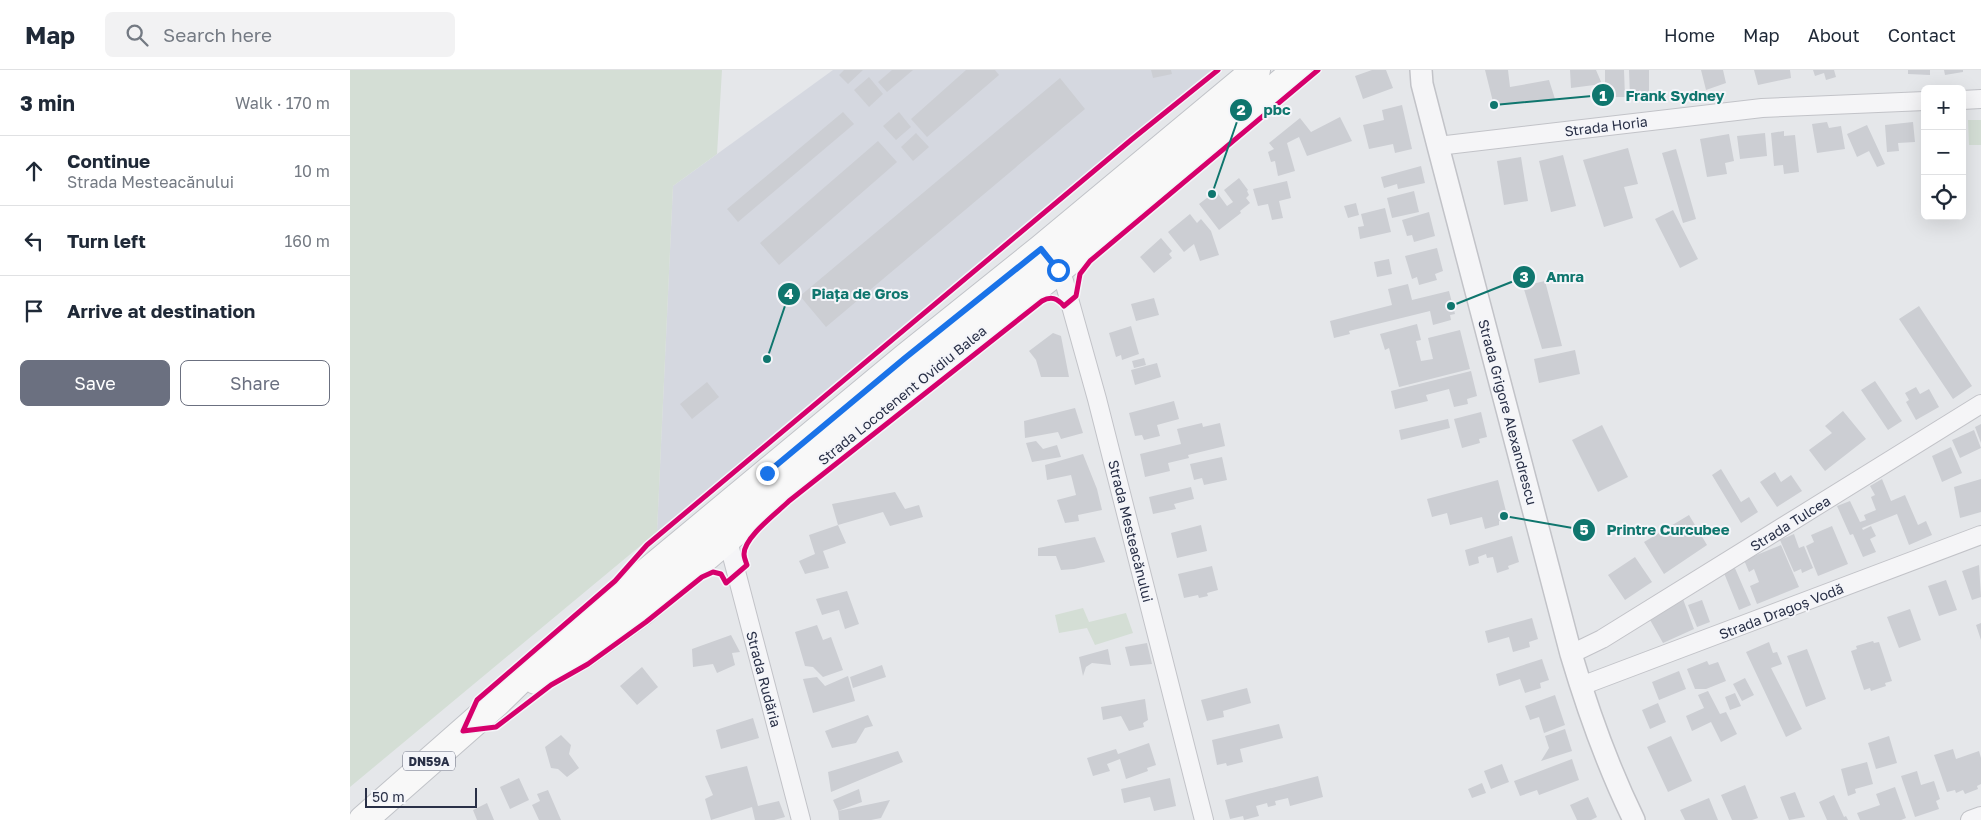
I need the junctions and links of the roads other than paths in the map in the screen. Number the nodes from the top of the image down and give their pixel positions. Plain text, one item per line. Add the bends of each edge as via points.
1 (1256, 70) edge
2 (1297, 70) edge
3 (1419, 75) edge
4 (1981, 99) edge
5 (1966, 100) edge
6 (1921, 101) edge
7 (1438, 146) junction
8 (1041, 249) junction
9 (1058, 270) junction
10 (1981, 404) edge
11 (1981, 536) edge
12 (727, 537) junction
13 (1571, 654) junction
14 (1581, 686) junction
15 (496, 703) junction
16 (1981, 816) edge
17 (363, 820) edge
18 (801, 820) edge
19 (1204, 820) edge
20 (1634, 820) edge
21 (1970, 820) edge

1 - 8 main road, Strada Locotenent Ovidiu Balea / DN59A
2 - 9 main road, Strada Locotenent Ovidiu Balea / DN59A
3 - 7 street, Strada Grigore Alexandrescu
4 - 5 street
6 - 7 street, Strada Horia via 1762,108
7 - 13 street, Strada Grigore Alexandrescu
8 - 9 street, Strada Mesteacănului
8 - 15 main road, Strada Locotenent Ovidiu Balea / DN59A via 792,451 534,666
9 - 12 main road, Strada Locotenent Ovidiu Balea / DN59A
9 - 19 street, Strada Mesteacănului via 1097,399
10 - 13 street, Strada Tulcea via 1602,639
11 - 14 street, Strada Dragoș Vodă
12 - 15 main road, Strada Locotenent Ovidiu Balea / DN59A via 641,612 583,654
12 - 18 street, Strada Rudăria
13 - 14 street, Strada Grigore Alexandrescu
14 - 20 street, Strada Grigore Alexandrescu via 1612,774
15 - 17 main road, Strada Locotenent Ovidiu Balea / DN59A
16 - 21 street

